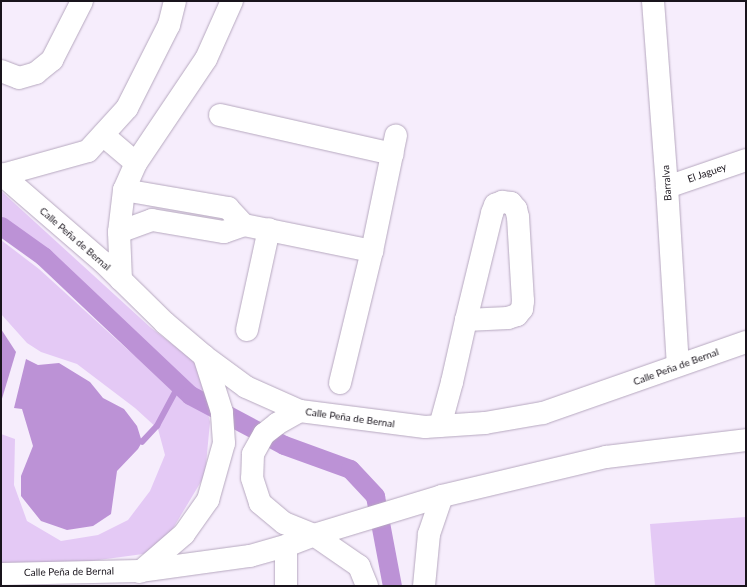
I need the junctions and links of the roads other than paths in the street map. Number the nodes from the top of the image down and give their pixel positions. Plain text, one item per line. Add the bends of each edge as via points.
1 (82, 1) edge
2 (175, 1) edge
3 (232, 1) edge
4 (653, 1) edge
5 (1, 70) edge
6 (220, 115) dead end
7 (102, 134) junction
8 (746, 160) edge
9 (136, 163) junction
10 (2, 174) edge
11 (667, 187) junction
12 (124, 190) junction
13 (244, 225) junction
14 (269, 229) junction
15 (119, 232) junction
16 (372, 251) junction
17 (121, 280) junction
18 (466, 320) junction
19 (247, 330) dead end
20 (746, 342) edge
21 (204, 356) junction
22 (678, 365) junction
23 (340, 383) dead end
24 (300, 411) junction
25 (440, 426) junction
26 (746, 440) edge
27 (442, 496) junction
28 (314, 535) junction
29 (286, 546) junction
30 (1, 574) edge
31 (139, 579) edge
32 (286, 586) edge
33 (367, 586) edge
34 (424, 586) edge

1 - 5 street via 52,60 36,73 19,78
2 - 7 street via 168,25 127,108
3 - 9 street via 206,60
4 - 11 street, Barralva
6 - 16 street via 395,145
7 - 9 street
7 - 10 street via 88,151
8 - 11 street, El Jaguey
9 - 12 street
10 - 17 street, Calle Peña de Bernal
11 - 22 street, Barralva
12 - 13 street via 228,208
12 - 15 street
13 - 14 street
13 - 15 street via 224,232 152,220
14 - 16 street
14 - 19 street
15 - 17 street
16 - 23 street
17 - 21 street, Calle Peña de Bernal
18 - 18 street via 495,205 502,202 511,203 518,217 522,309 517,315 508,318
18 - 25 street
20 - 22 street, Calle Peña de Bernal
21 - 24 street, Calle Peña de Bernal via 246,387
21 - 31 street via 222,412 224,443 208,500 184,534
22 - 25 street, Calle Peña de Bernal via 543,413 485,423
24 - 25 street, Calle Peña de Bernal via 384,423
24 - 28 street via 264,434 253,454 252,478 260,503 284,523
26 - 27 street, Calle Peña de Bernal via 606,457
27 - 28 street, Calle Peña de Bernal
27 - 34 street via 429,534
28 - 29 street, Calle Peña de Bernal
28 - 33 street via 359,566
29 - 31 street, Calle Peña de Bernal
29 - 32 street
30 - 31 street, Calle Peña de Bernal

